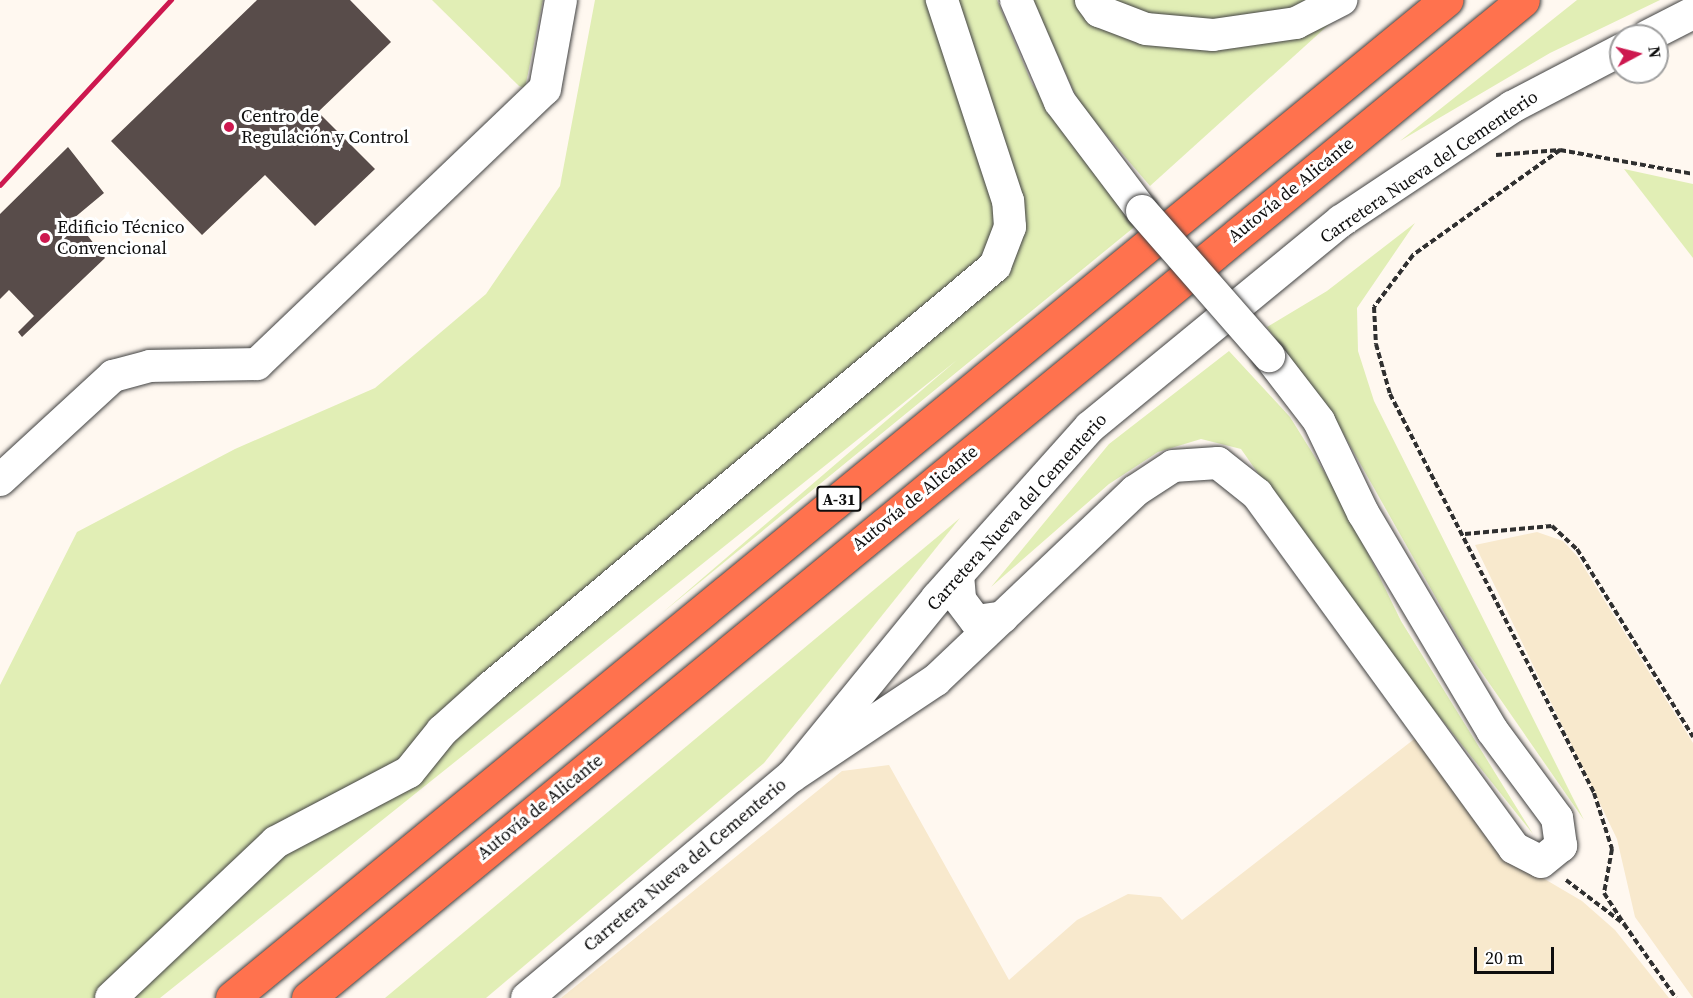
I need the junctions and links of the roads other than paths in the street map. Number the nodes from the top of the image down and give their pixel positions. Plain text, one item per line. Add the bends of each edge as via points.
1 (561, 0) edge
2 (942, 0) edge
3 (1016, 0) edge
4 (1091, 0) edge
5 (1341, 0) edge
6 (1446, 0) edge
7 (1523, 0) edge
8 (1693, 13) edge
9 (1669, 25) edge
10 (1609, 56) edge
11 (0, 480) edge
12 (958, 575) junction
13 (1002, 617) junction
14 (792, 776) junction
15 (111, 998) edge
16 (232, 998) edge
17 (308, 998) edge
18 (526, 998) edge

1 - 11 street via 545,89 332,276 257,364 150,366 113,376 80,394
2 - 15 street via 1008,201 1010,227 995,266 508,672 442,731 409,772 276,842
3 - 13 street, bridge via 1060,102 1142,211 1269,356 1319,421 1364,513 1492,730 1557,818 1560,846 1541,862 1514,848 1481,808 1257,494 1218,463 1173,466 1135,491
4 - 5 street via 1100,10 1146,29 1213,35 1296,23
6 - 16 highway, A-31
7 - 17 highway, Autovía de Alicante / A-31
8 - 9 street
10 - 12 street, Carretera Nueva del Cementerio via 1512,107 1341,221 1090,427
12 - 13 street via 960,600 976,621
12 - 14 street, Carretera Nueva del Cementerio
13 - 14 street via 936,680
14 - 18 street, Carretera Nueva del Cementerio

